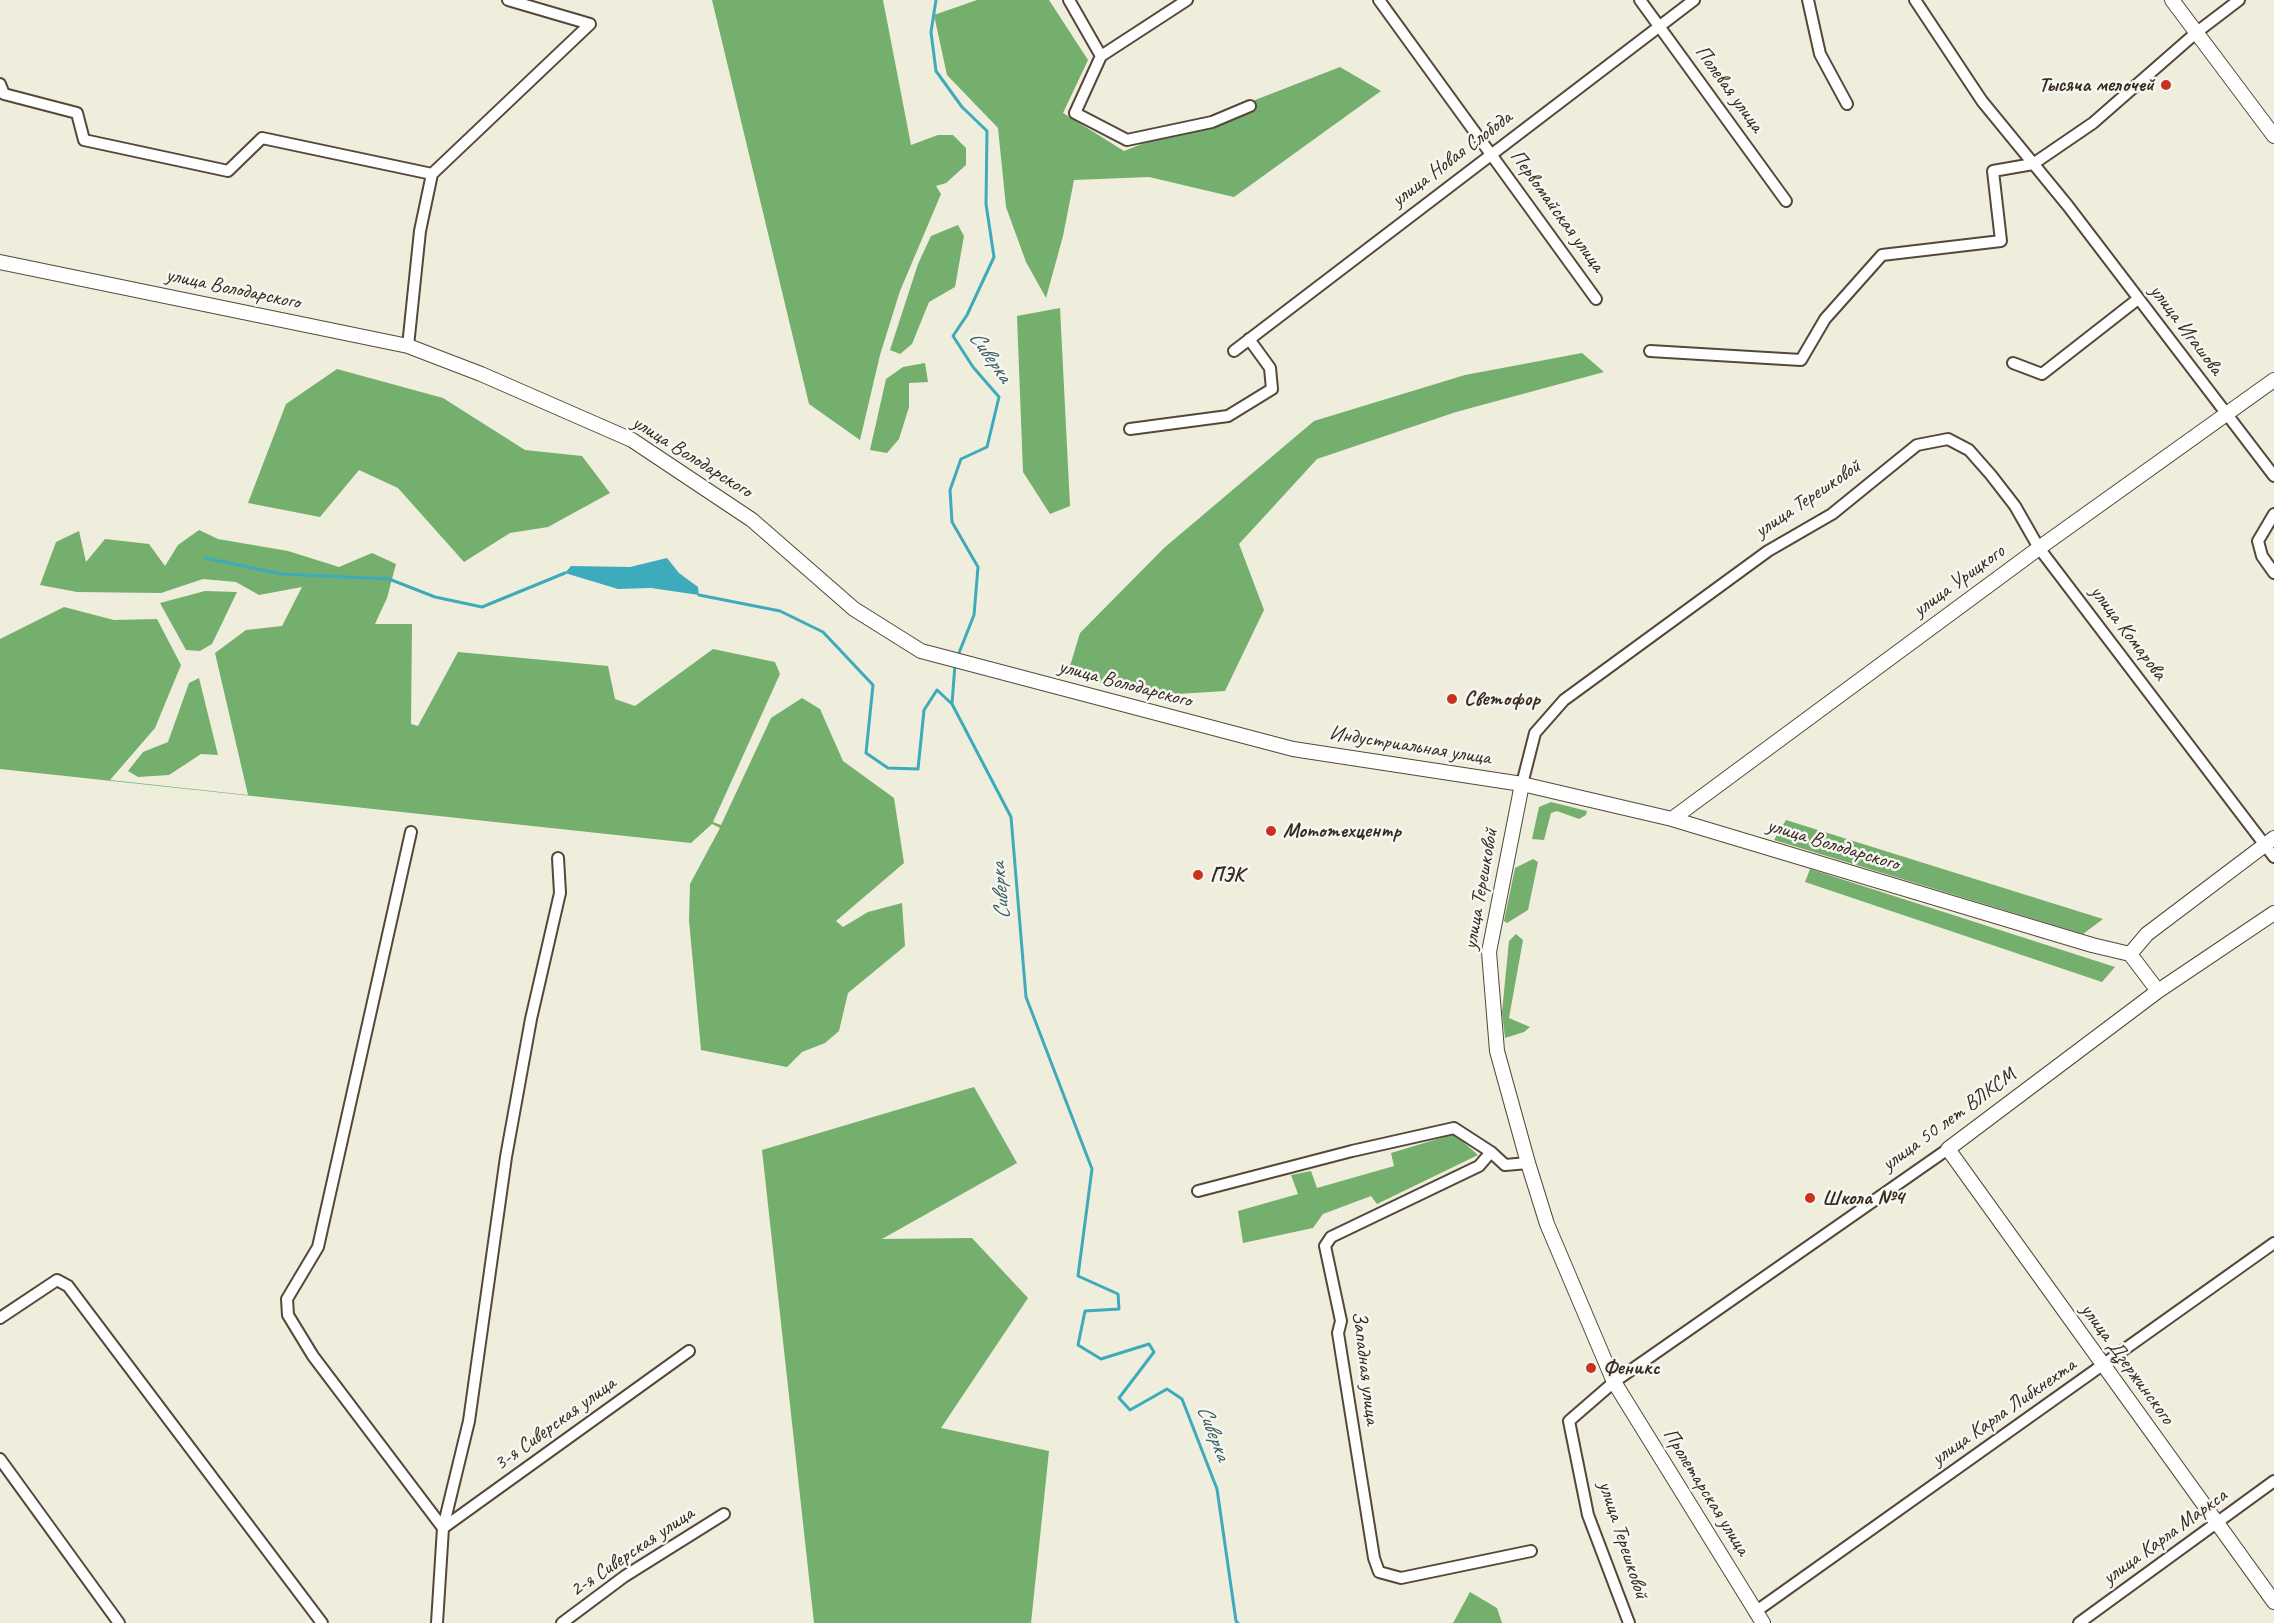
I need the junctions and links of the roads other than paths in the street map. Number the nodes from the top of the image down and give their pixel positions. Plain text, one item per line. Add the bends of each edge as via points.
1 (508, 0) edge
2 (1069, 0) edge
3 (1187, 0) edge
4 (1379, 0) edge
5 (1640, 0) edge
6 (1694, 0) edge
7 (1808, 0) edge
8 (1915, 0) edge
9 (2172, 0) edge
10 (2239, 0) edge
11 (1660, 26) junction
12 (2197, 32) junction
13 (1101, 56) junction
14 (0, 84) edge
15 (1847, 104) dead end
16 (1250, 106) dead end
17 (2274, 136) edge
18 (1491, 154) junction
19 (2033, 164) junction
20 (432, 174) junction
21 (1786, 201) dead end
22 (0, 262) edge
23 (1596, 299) dead end
24 (2138, 299) junction
25 (1249, 339) junction
26 (408, 346) junction
27 (1234, 351) dead end
28 (1650, 351) dead end
29 (2013, 363) dead end
30 (2274, 380) edge
31 (2226, 414) junction
32 (1130, 429) dead end
33 (1948, 439) joint
34 (2274, 476) edge
35 (2274, 514) edge
36 (2039, 548) junction
37 (2274, 573) edge
38 (1293, 749) joint
39 (1521, 784) junction
40 (1672, 819) junction
41 (411, 832) dead end
42 (2270, 842) edge
43 (2274, 857) edge
44 (558, 858) dead end
45 (2274, 913) edge
46 (2130, 954) junction
47 (2157, 991) junction
48 (1948, 1149) junction
49 (1491, 1152) junction
50 (1528, 1163) junction
51 (1198, 1191) dead end
52 (2274, 1243) edge
53 (0, 1318) edge
54 (689, 1351) dead end
55 (2102, 1366) junction
56 (1614, 1382) junction
57 (0, 1460) edge
58 (2274, 1481) edge
59 (724, 1514) dead end
60 (2217, 1523) junction
61 (443, 1528) junction
62 (1531, 1551) dead end
63 (2274, 1602) edge
64 (1759, 1617) edge
65 (119, 1623) edge
66 (322, 1623) edge
67 (437, 1623) edge
68 (562, 1623) edge
69 (1629, 1623) edge
70 (2079, 1623) edge

1 - 20 street via 590,24
2 - 13 street
3 - 13 street
4 - 18 street, Первомайская улица
5 - 11 street, Полевая улица
6 - 11 street, улица Новая Слобода
7 - 15 street via 1820,54
8 - 19 street, улица Игашова via 1982,101
9 - 12 main road
10 - 12 street
11 - 18 street, улица Новая Слобода
11 - 21 street, Полевая улица
12 - 17 main road
12 - 19 street via 2093,123
13 - 16 street via 1075,113 1127,140 1212,122
14 - 20 street via 4,94 77,113 84,140 228,171 262,138
18 - 23 street, Первомайская улица
18 - 25 street, улица Новая Слобода
19 - 24 street, улица Игашова
19 - 28 street via 1993,171 2001,241 1882,255 1825,319 1801,360
20 - 26 street via 420,231
22 - 26 main road, улица Володарского
24 - 29 street via 2042,374
24 - 31 street, улица Игашова
25 - 27 street, улица Новая Слобода
25 - 32 street via 1270,368 1272,390 1228,416
26 - 38 main road, улица Володарского via 632,440 752,520 854,609 921,651
30 - 31 main road, улица Урицкого
31 - 34 street, улица Игашова
31 - 36 main road, улица Урицкого
33 - 36 street, улица Комарова via 1969,450 1991,475 2015,506
33 - 39 street, улица Терешковой via 1917,445 1832,514 1768,551 1564,700 1535,733
35 - 37 street via 2258,541 2262,556
36 - 40 main road, улица Урицкого
36 - 42 street, улица Комарова
38 - 39 main road, Индустриальная улица
39 - 40 main road, улица Володарского
39 - 50 main road, улица Терешковой via 1489,952 1497,1051
40 - 46 main road, улица Володарского
41 - 61 street via 318,1247 287,1299 288,1315 313,1356
42 - 43 street, улица Комарова
42 - 46 main road via 2147,934
44 - 61 street via 560,893 531,1019 506,1157 469,1421
45 - 47 main road, улица 50 лет ВЛКСМ
46 - 47 main road
47 - 48 main road, улица 50 лет ВЛКСМ
48 - 55 main road, улица Дзержинского
48 - 56 street, улица 50 лет ВЛКСМ
49 - 50 street via 1505,1165
49 - 51 street via 1454,1128
49 - 62 street, Западная улица via 1479,1166 1331,1238 1325,1246 1341,1321 1338,1333 1379,1572 1401,1578
50 - 56 main road, улица Терешковой via 1546,1224
52 - 55 street, улица Карла Либкнехта
53 - 66 street via 57,1280 68,1286
54 - 61 street, 3-я Сиверская улица
55 - 60 main road, улица Дзержинского
55 - 64 street, улица Карла Либкнехта
56 - 64 main road, Пролетарская улица
56 - 69 street, улица Терешковой via 1569,1421 1588,1515
57 - 65 street
58 - 60 street, улица Карла Маркса
59 - 68 street, 2-я Сиверская улица via 625,1576
60 - 63 main road, улица Дзержинского
60 - 70 street, улица Карла Маркса
61 - 67 street

